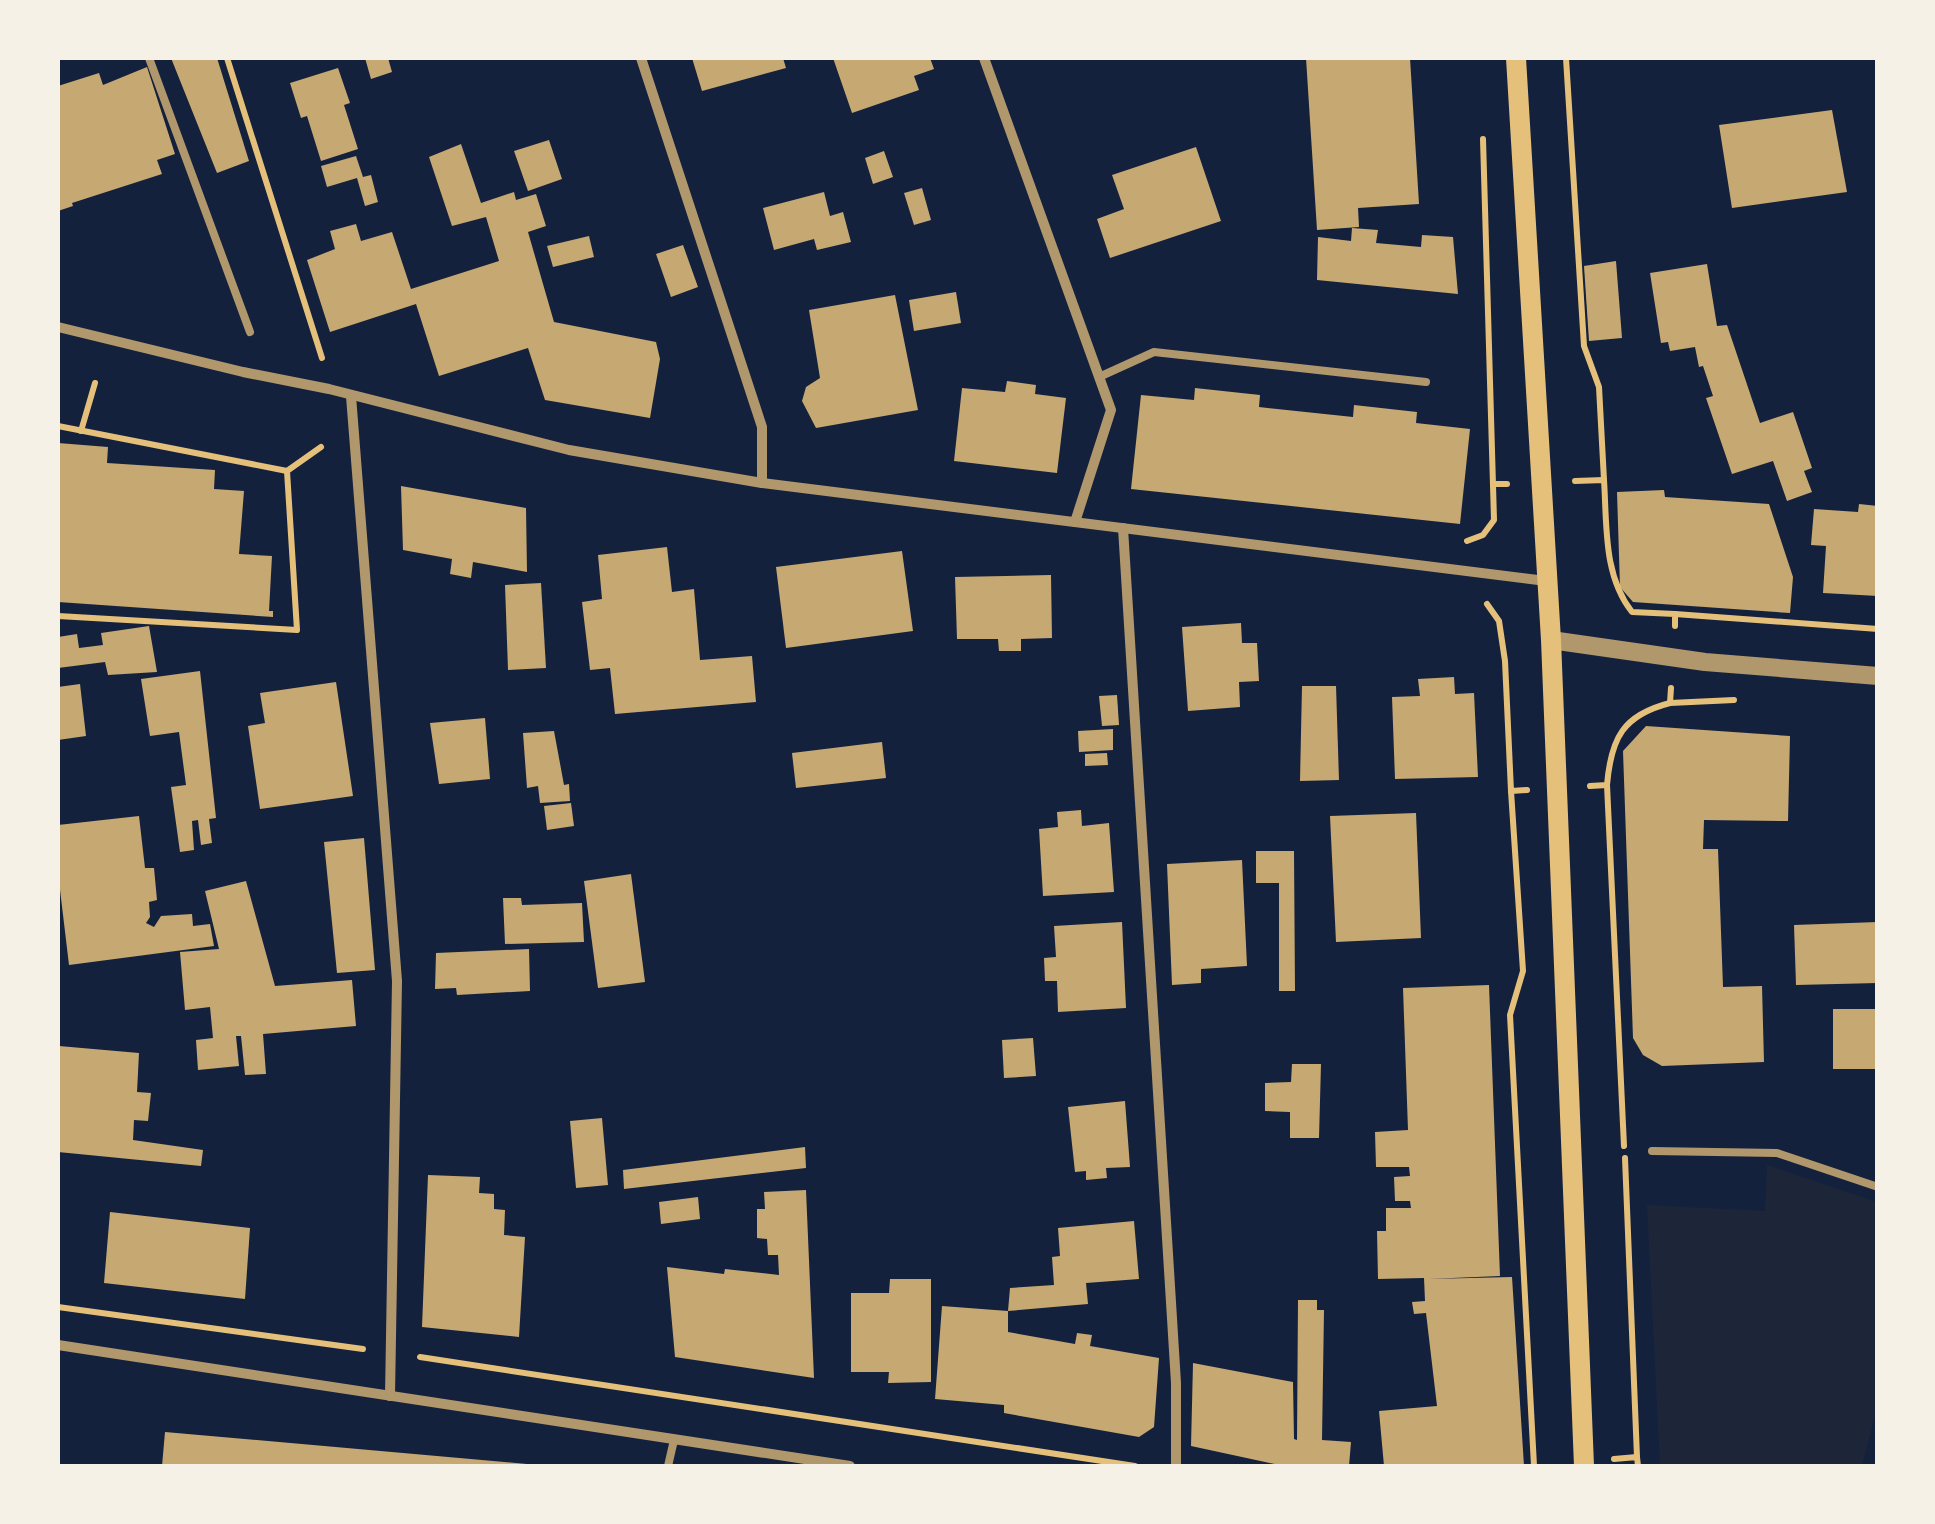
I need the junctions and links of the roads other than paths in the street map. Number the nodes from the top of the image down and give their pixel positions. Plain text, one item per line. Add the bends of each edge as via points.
1 (150, 58) edge
2 (642, 58) edge
3 (984, 58) edge
4 (1516, 58) edge
5 (58, 327) edge
6 (250, 332) dead end
7 (1099, 377) junction
8 (1426, 382) dead end
9 (351, 396) junction
10 (762, 484) junction
11 (1075, 522) junction
12 (1122, 528) junction
13 (1546, 581) junction
14 (1551, 640) junction
15 (1878, 676) edge
16 (1652, 1151) dead end
17 (1878, 1187) edge
18 (58, 1345) edge
19 (390, 1396) junction
20 (674, 1440) junction
21 (668, 1466) edge
22 (850, 1466) edge
23 (1176, 1466) edge
24 (1584, 1466) edge

1 - 6 lane
2 - 10 street via 762,427
3 - 7 street
4 - 13 main road
5 - 9 street
7 - 8 lane via 1154,352
7 - 11 street via 1111,410
9 - 10 street via 568,450
9 - 19 street via 397,981
10 - 11 street
11 - 12 street
12 - 13 street
12 - 23 street
13 - 14 main road
14 - 15 street via 1705,662
14 - 24 main road
16 - 17 lane via 1776,1154
18 - 19 street
19 - 20 street
20 - 21 lane
20 - 22 street

